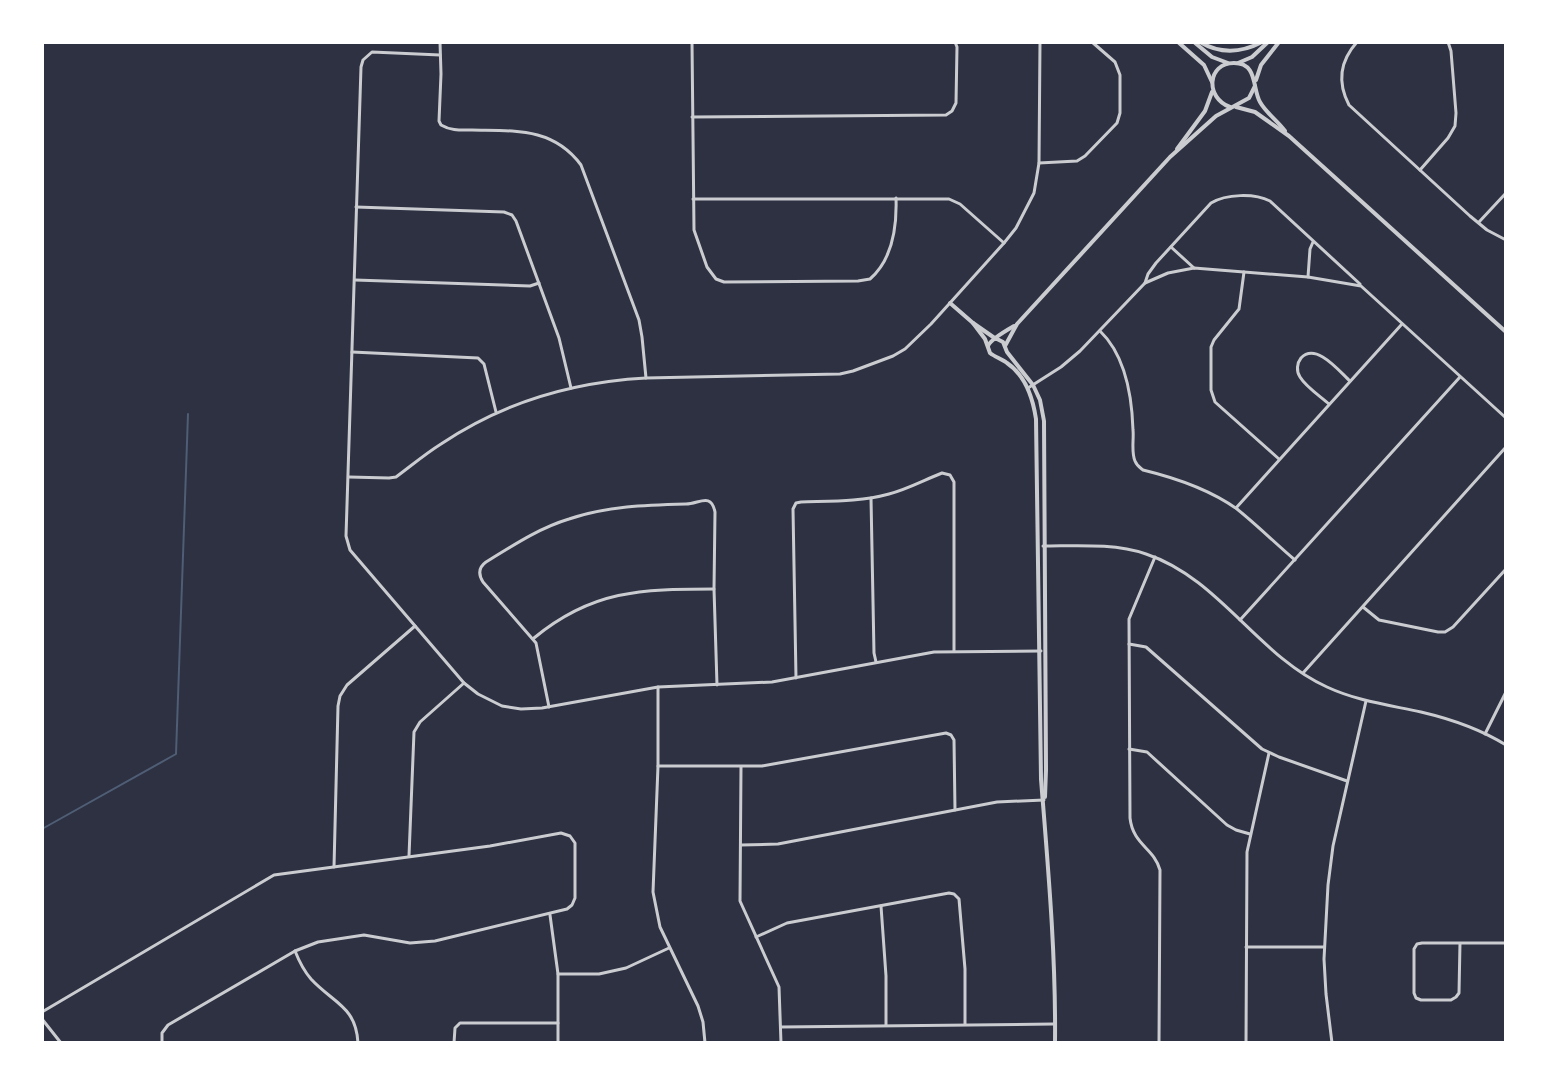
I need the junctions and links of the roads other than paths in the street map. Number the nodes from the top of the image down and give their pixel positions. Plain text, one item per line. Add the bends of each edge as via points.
1 (440, 42) edge
2 (692, 42) edge
3 (955, 42) edge
4 (1040, 42) edge
5 (1092, 42) edge
6 (1178, 42) edge
7 (1197, 42) edge
8 (1262, 42) edge
9 (1268, 42) edge
10 (1279, 42) edge
11 (1357, 42) edge
12 (1448, 42) edge
13 (440, 55) junction
14 (1233, 64) junction
15 (1212, 83) junction
16 (1255, 84) junction
17 (1213, 90) junction
18 (1234, 107) junction
19 (692, 117) junction
20 (1289, 136) junction
21 (1170, 157) junction
22 (1039, 163) junction
23 (1420, 170) junction
24 (1506, 193) edge
25 (896, 198) junction
26 (693, 199) junction
27 (356, 207) junction
28 (1478, 223) junction
29 (1506, 240) edge
30 (1314, 242) junction
31 (1004, 243) junction
32 (1171, 247) junction
33 (1194, 268) junction
34 (1244, 272) junction
35 (1308, 277) junction
36 (354, 280) junction
37 (539, 283) junction
38 (1145, 283) junction
39 (1361, 286) junction
40 (950, 303) junction
41 (973, 323) junction
42 (1017, 324) junction
43 (1402, 324) junction
44 (1100, 331) junction
45 (1506, 332) edge
46 (996, 339) junction
47 (988, 346) junction
48 (1005, 347) junction
49 (352, 352) junction
50 (993, 355) junction
51 (1460, 377) junction
52 (646, 378) junction
53 (1350, 381) junction
54 (1030, 386) junction
55 (571, 388) junction
56 (1329, 404) junction
57 (497, 413) junction
58 (1506, 418) edge
59 (1506, 447) edge
60 (1279, 459) junction
61 (348, 477) junction
62 (871, 498) junction
63 (1235, 508) junction
64 (1042, 546) junction
65 (1155, 557) junction
66 (1295, 560) junction
67 (1506, 569) edge
68 (714, 589) junction
69 (1362, 607) junction
70 (1240, 620) junction
71 (415, 626) junction
72 (534, 638) junction
73 (1129, 644) junction
74 (954, 651) junction
75 (1043, 651) junction
76 (876, 662) junction
77 (1302, 674) junction
78 (796, 678) junction
79 (464, 683) junction
80 (717, 685) junction
81 (658, 687) junction
82 (1506, 692) edge
83 (1366, 701) junction
84 (549, 707) junction
85 (1485, 734) junction
86 (1506, 745) edge
87 (1129, 749) junction
88 (1269, 753) junction
89 (658, 766) junction
90 (741, 767) junction
91 (1348, 781) junction
92 (1044, 800) junction
93 (955, 810) junction
94 (1250, 834) junction
95 (741, 845) junction
96 (409, 856) junction
97 (334, 867) junction
98 (881, 906) junction
99 (550, 913) junction
100 (756, 937) junction
101 (1460, 943) junction
102 (1506, 943) edge
103 (1246, 947) junction
104 (1324, 947) junction
105 (670, 948) junction
106 (295, 951) junction
107 (558, 974) junction
108 (42, 1012) edge
109 (42, 1019) edge
110 (558, 1023) junction
111 (965, 1024) junction
112 (1055, 1024) junction
113 (886, 1025) junction
114 (781, 1027) junction
115 (61, 1043) edge
116 (162, 1043) edge
117 (358, 1043) edge
118 (454, 1043) edge
119 (558, 1043) edge
120 (705, 1043) edge
121 (781, 1043) edge
122 (1055, 1043) edge
123 (1159, 1043) edge
124 (1246, 1043) edge
125 (1332, 1043) edge

1 - 13 street
2 - 19 street
3 - 19 street via 956,103 942,116
4 - 22 street
5 - 22 street via 1115,62 1120,75 1117,123 1077,161
6 - 15 street via 1204,65
7 - 8 street via 1232,51
7 - 14 street via 1212,57
9 - 14 street via 1251,58
10 - 16 street via 1260,67
11 - 23 street via 1342,65 1348,104
12 - 23 street via 1455,123
13 - 27 street via 377,51 363,60
13 - 52 street via 441,125 535,133 560,144 581,165 639,320
14 - 15 street via 1218,71
14 - 16 street via 1247,68
15 - 17 street
16 - 18 street via 1251,97
16 - 20 street via 1261,103
17 - 18 street via 1218,100
17 - 21 street
18 - 20 street via 1255,112
18 - 21 street
19 - 26 street
20 - 45 street
21 - 42 street
22 - 31 street via 1030,202
23 - 28 street
24 - 28 street
25 - 26 street
25 - 26 street via 894,238 883,263 866,281 724,282 711,274 699,247
25 - 31 street via 955,200
27 - 36 street
27 - 37 street via 508,213 516,221
28 - 29 street
30 - 32 street via 1267,199 1225,198 1211,203
30 - 35 street
30 - 39 street
31 - 40 street
32 - 33 street
32 - 38 street
33 - 34 street
33 - 38 street
34 - 35 street
34 - 60 street via 1239,309 1212,344 1211,395
35 - 39 street
36 - 37 street
36 - 49 street
37 - 55 street
38 - 44 street
39 - 43 street
40 - 41 street
40 - 52 street via 905,349 853,371
41 - 46 street
41 - 47 street
42 - 46 street
42 - 48 street
43 - 51 street
43 - 53 street
44 - 54 street via 1068,362
44 - 63 street via 1127,384 1136,464
46 - 47 street
46 - 48 street
47 - 50 street
48 - 50 street via 1001,355
48 - 54 street
49 - 57 street via 478,358
49 - 61 street
50 - 54 street
51 - 58 street
51 - 66 street
52 - 55 street
53 - 56 street
53 - 56 street via 1319,354 1301,358 1300,377
54 - 64 street via 1040,400 1044,421
55 - 57 street
56 - 60 street
57 - 61 street via 442,442 393,478
59 - 69 street
60 - 63 street
61 - 71 street via 348,546
62 - 74 street via 942,473 954,480
62 - 76 street
62 - 78 street via 801,502 794,507
63 - 66 street
64 - 65 street via 1117,548
64 - 75 street
65 - 70 street via 1195,581
65 - 73 street via 1130,614
66 - 70 street
67 - 69 street via 1445,632 1379,620
68 - 72 street via 639,591 605,598 572,612
68 - 72 street via 715,509 709,501 610,509 568,519 509,547 480,569 483,582
68 - 80 street
69 - 77 street
70 - 77 street
71 - 79 street
71 - 97 street via 340,696
72 - 84 street
73 - 87 street
73 - 88 street via 1146,647
74 - 75 street
74 - 76 street
75 - 92 street
76 - 78 street
77 - 83 street
78 - 80 street
79 - 84 street via 502,706
79 - 96 street via 414,732
80 - 81 street
81 - 84 street
81 - 89 street
82 - 85 street
83 - 85 street via 1436,716
83 - 91 street
85 - 86 street
87 - 94 street via 1147,752 1227,825
87 - 123 street via 1130,824 1157,862 1160,882
88 - 91 street
88 - 94 street
89 - 90 street
89 - 105 street via 653,892
90 - 93 street via 946,733 954,740
90 - 95 street
91 - 104 street via 1331,856
92 - 93 street
92 - 112 street
93 - 95 street via 778,844
94 - 103 street
95 - 100 street via 740,901
96 - 97 street
96 - 99 street via 566,834 576,849 574,901 567,909
97 - 108 street via 271,877
98 - 100 street via 787,923
98 - 111 street via 949,893 958,896
98 - 113 street
99 - 106 street via 435,941 410,943 364,935
99 - 107 street
100 - 114 street via 779,987
101 - 101 street via 1417,944 1416,998 1456,997
101 - 102 street
103 - 104 street
103 - 124 street
104 - 125 street
105 - 107 street via 626,968
105 - 120 street via 698,1006
106 - 116 street via 165,1027
106 - 117 street via 310,978 351,1016
107 - 110 street
109 - 115 street
110 - 118 street via 460,1023
110 - 119 street
111 - 112 street
111 - 113 street
112 - 122 street
113 - 114 street
114 - 121 street

